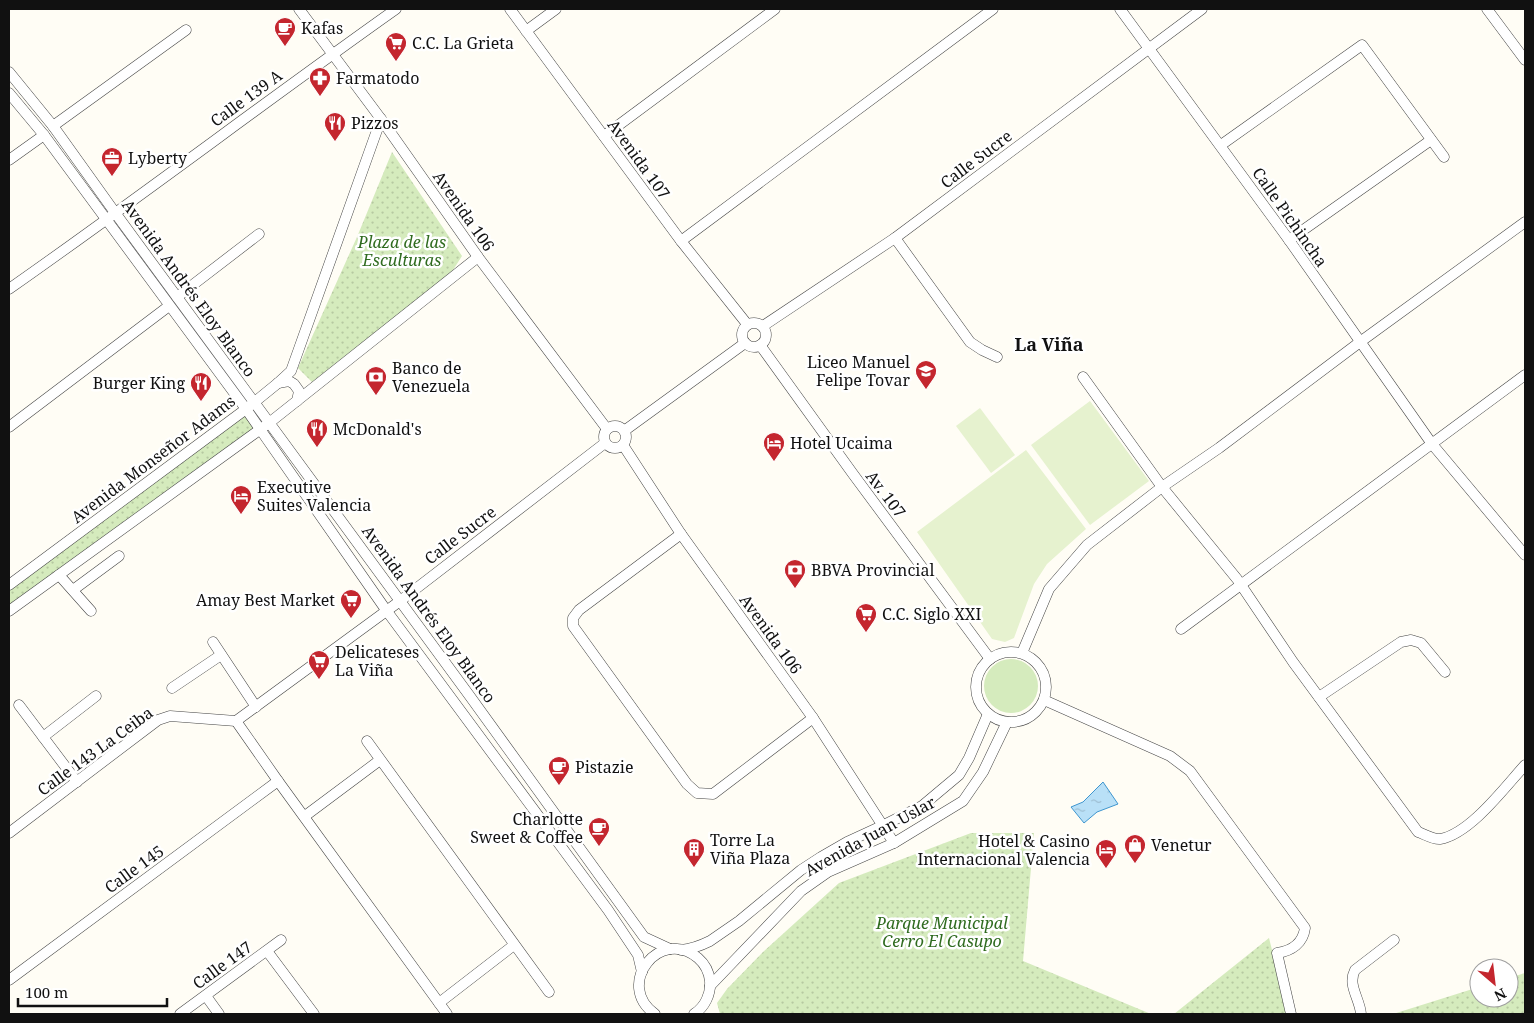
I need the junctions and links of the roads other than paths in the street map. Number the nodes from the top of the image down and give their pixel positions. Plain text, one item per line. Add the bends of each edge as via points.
1 (299, 9) edge
2 (396, 9) edge
3 (510, 9) edge
4 (556, 9) edge
5 (775, 9) edge
6 (993, 9) edge
7 (1120, 9) edge
8 (1202, 9) edge
9 (1487, 9) edge
10 (186, 30) dead end
11 (526, 31) junction
12 (1148, 48) junction
13 (332, 54) junction
14 (1525, 60) edge
15 (9, 72) edge
16 (9, 93) edge
17 (381, 119) junction
18 (53, 126) junction
19 (44, 135) junction
20 (604, 136) junction
21 (1431, 140) junction
22 (1221, 145) junction
23 (1444, 158) dead end
24 (9, 160) edge
25 (116, 214) junction
26 (106, 221) junction
27 (1525, 222) edge
28 (258, 234) dead end
29 (895, 238) junction
30 (1289, 240) junction
31 (681, 241) junction
32 (478, 257) junction
33 (9, 289) edge
34 (177, 297) junction
35 (169, 306) junction
36 (747, 324) junction
37 (763, 326) junction
38 (1360, 342) junction
39 (745, 343) junction
40 (760, 345) junction
41 (997, 356) dead end
42 (1525, 375) edge
43 (1083, 377) dead end
44 (278, 383) junction
45 (297, 401) junction
46 (254, 402) junction
47 (246, 409) junction
48 (269, 423) junction
49 (9, 427) edge
50 (608, 429) junction
51 (260, 430) junction
52 (624, 431) junction
53 (606, 443) junction
54 (1432, 444) junction
55 (623, 445) junction
56 (1162, 487) junction
57 (681, 534) junction
58 (1525, 555) edge
59 (119, 556) dead end
60 (59, 575) junction
61 (1240, 584) junction
62 (9, 585) edge
63 (73, 590) junction
64 (400, 601) junction
65 (386, 610) junction
66 (9, 611) edge
67 (91, 612) dead end
68 (1181, 629) dead end
69 (213, 642) dead end
70 (1022, 653) junction
71 (221, 655) junction
72 (990, 658) junction
73 (1445, 672) dead end
74 (172, 688) dead end
75 (96, 696) dead end
76 (1320, 698) junction
77 (1044, 700) junction
78 (19, 705) dead end
79 (256, 707) junction
80 (988, 714) junction
81 (813, 718) junction
82 (236, 721) junction
83 (1007, 722) junction
84 (43, 737) junction
85 (367, 741) dead end
86 (380, 760) junction
87 (1525, 765) edge
88 (278, 781) junction
89 (77, 782) junction
90 (305, 816) junction
91 (884, 825) junction
92 (9, 833) edge
93 (894, 843) junction
94 (281, 940) dead end
95 (1394, 940) dead end
96 (514, 945) junction
97 (670, 949) junction
98 (681, 950) junction
99 (267, 951) junction
100 (642, 972) junction
101 (9, 980) edge
102 (710, 986) junction
103 (549, 992) dead end
104 (206, 996) junction
105 (439, 1003) junction
106 (644, 1003) junction
107 (705, 1010) edge
108 (180, 1014) edge
109 (219, 1014) edge
110 (314, 1014) edge
111 (447, 1014) edge
112 (641, 1014) edge
113 (655, 1014) edge
114 (694, 1014) edge
115 (1291, 1014) edge
116 (1361, 1014) edge

1 - 13 street, Avenida 106
2 - 13 street, Calle 139 A
3 - 11 street, Avenida 107
4 - 11 street
5 - 20 street
6 - 31 street
7 - 12 street, Calle Pichincha
8 - 12 street, Calle Sucre
9 - 14 street
10 - 18 street
11 - 20 street, Avenida 107
12 - 22 street, Calle Pichincha
12 - 29 street, Calle Sucre
13 - 17 street, Avenida 106
13 - 25 street, Calle 139 A
15 - 18 street, Avenida Andrés Eloy Blanco
16 - 19 street, Avenida Andrés Eloy Blanco
17 - 32 street, Avenida 106
17 - 44 street, Avenida Monseñor Adams via 291,371
18 - 25 street, Avenida Andrés Eloy Blanco
19 - 24 street
19 - 26 street, Avenida Andrés Eloy Blanco
20 - 31 street, Avenida 107
21 - 22 street via 1362,45
21 - 23 street
21 - 30 street
22 - 30 street, Calle Pichincha
25 - 26 street, Calle 139 A
25 - 34 street, Avenida Andrés Eloy Blanco
26 - 33 street, Calle 139 A
26 - 35 street, Avenida Andrés Eloy Blanco
27 - 38 street
28 - 34 street
29 - 37 street, Calle Sucre
29 - 41 street via 970,342
30 - 38 street, Calle Pichincha
31 - 36 street, Avenida 107
32 - 45 street
32 - 50 street, Avenida 106
34 - 46 street, Avenida Andrés Eloy Blanco
35 - 47 street, Avenida Andrés Eloy Blanco
35 - 49 street
36 - 37 street via 756,322
36 - 39 street via 742,331
37 - 40 street via 766,338
38 - 54 street, Calle Pichincha
38 - 56 street via 1220,448
39 - 40 street via 752,347
39 - 52 street
40 - 72 street, Av. 107
42 - 54 street
43 - 56 street
44 - 45 street via 290,381 294,384 299,391
44 - 46 street, Avenida Monseñor Adams
45 - 48 street
46 - 47 street, Avenida Monseñor Adams
46 - 48 street, Avenida Andrés Eloy Blanco
47 - 51 street, Avenida Andrés Eloy Blanco
47 - 62 street, Avenida Monseñor Adams
48 - 51 street
48 - 64 street, Avenida Andrés Eloy Blanco
50 - 52 street via 614,426
50 - 53 street via 604,436
51 - 60 street
51 - 65 street, Avenida Andrés Eloy Blanco
52 - 55 street
53 - 55 street via 612,448
53 - 64 street, Calle Sucre
54 - 58 street, Calle Pichincha
54 - 61 street
55 - 57 street, Avenida 106
56 - 61 street
56 - 70 street via 1087,545 1049,589
57 - 81 street, Avenida 106
57 - 81 street via 580,610 573,618 573,626 697,793 712,794
59 - 63 street
60 - 63 street
60 - 66 street
61 - 68 street
61 - 76 street
63 - 67 street
64 - 65 street, Calle Sucre
64 - 97 street, Avenida Andrés Eloy Blanco via 644,937
65 - 79 street, Calle Sucre
65 - 100 street, Avenida Andrés Eloy Blanco via 608,910 638,955
69 - 71 street
70 - 72 street via 1004,652
70 - 77 street via 1031,657 1043,672 1046,681
71 - 74 street
71 - 79 street
72 - 80 street via 979,672 976,683 976,694
73 - 76 street via 1421,642 1401,642
75 - 84 street
76 - 87 street via 1418,832 1438,839 1453,835 1474,822
77 - 83 street via 1029,717
77 - 115 street via 1170,756 1190,771 1305,928 1304,939 1285,952 1277,953
78 - 84 street
79 - 82 street, Calle Sucre
80 - 83 street
80 - 91 street, Avenida Juan Uslar via 970,758 959,775 922,806
81 - 91 street, Avenida 106
82 - 88 street
82 - 89 street, Calle 143 La Ceiba via 170,716 158,720
83 - 93 street, Avenida Juan Uslar via 983,772 963,801
84 - 89 street
85 - 86 street
86 - 90 street
86 - 96 street
88 - 90 street
88 - 101 street, Calle 145
89 - 92 street, Calle 143 La Ceiba
90 - 105 street
91 - 93 street, Avenida 106
91 - 98 street, Avenida Juan Uslar via 821,857 710,941
93 - 102 street, Avenida Juan Uslar via 828,872 801,891
94 - 99 street, Calle 147
95 - 116 street via 1355,970 1352,981
96 - 103 street
96 - 105 street
97 - 98 street, Avenida Andrés Eloy Blanco
97 - 100 street via 650,959
98 - 102 street via 703,962
99 - 104 street, Calle 147
99 - 110 street
100 - 106 street, Avenida Andrés Eloy Blanco via 640,991
102 - 107 street
104 - 108 street, Calle 147
104 - 109 street
105 - 111 street
106 - 112 street
106 - 113 street
107 - 114 street

